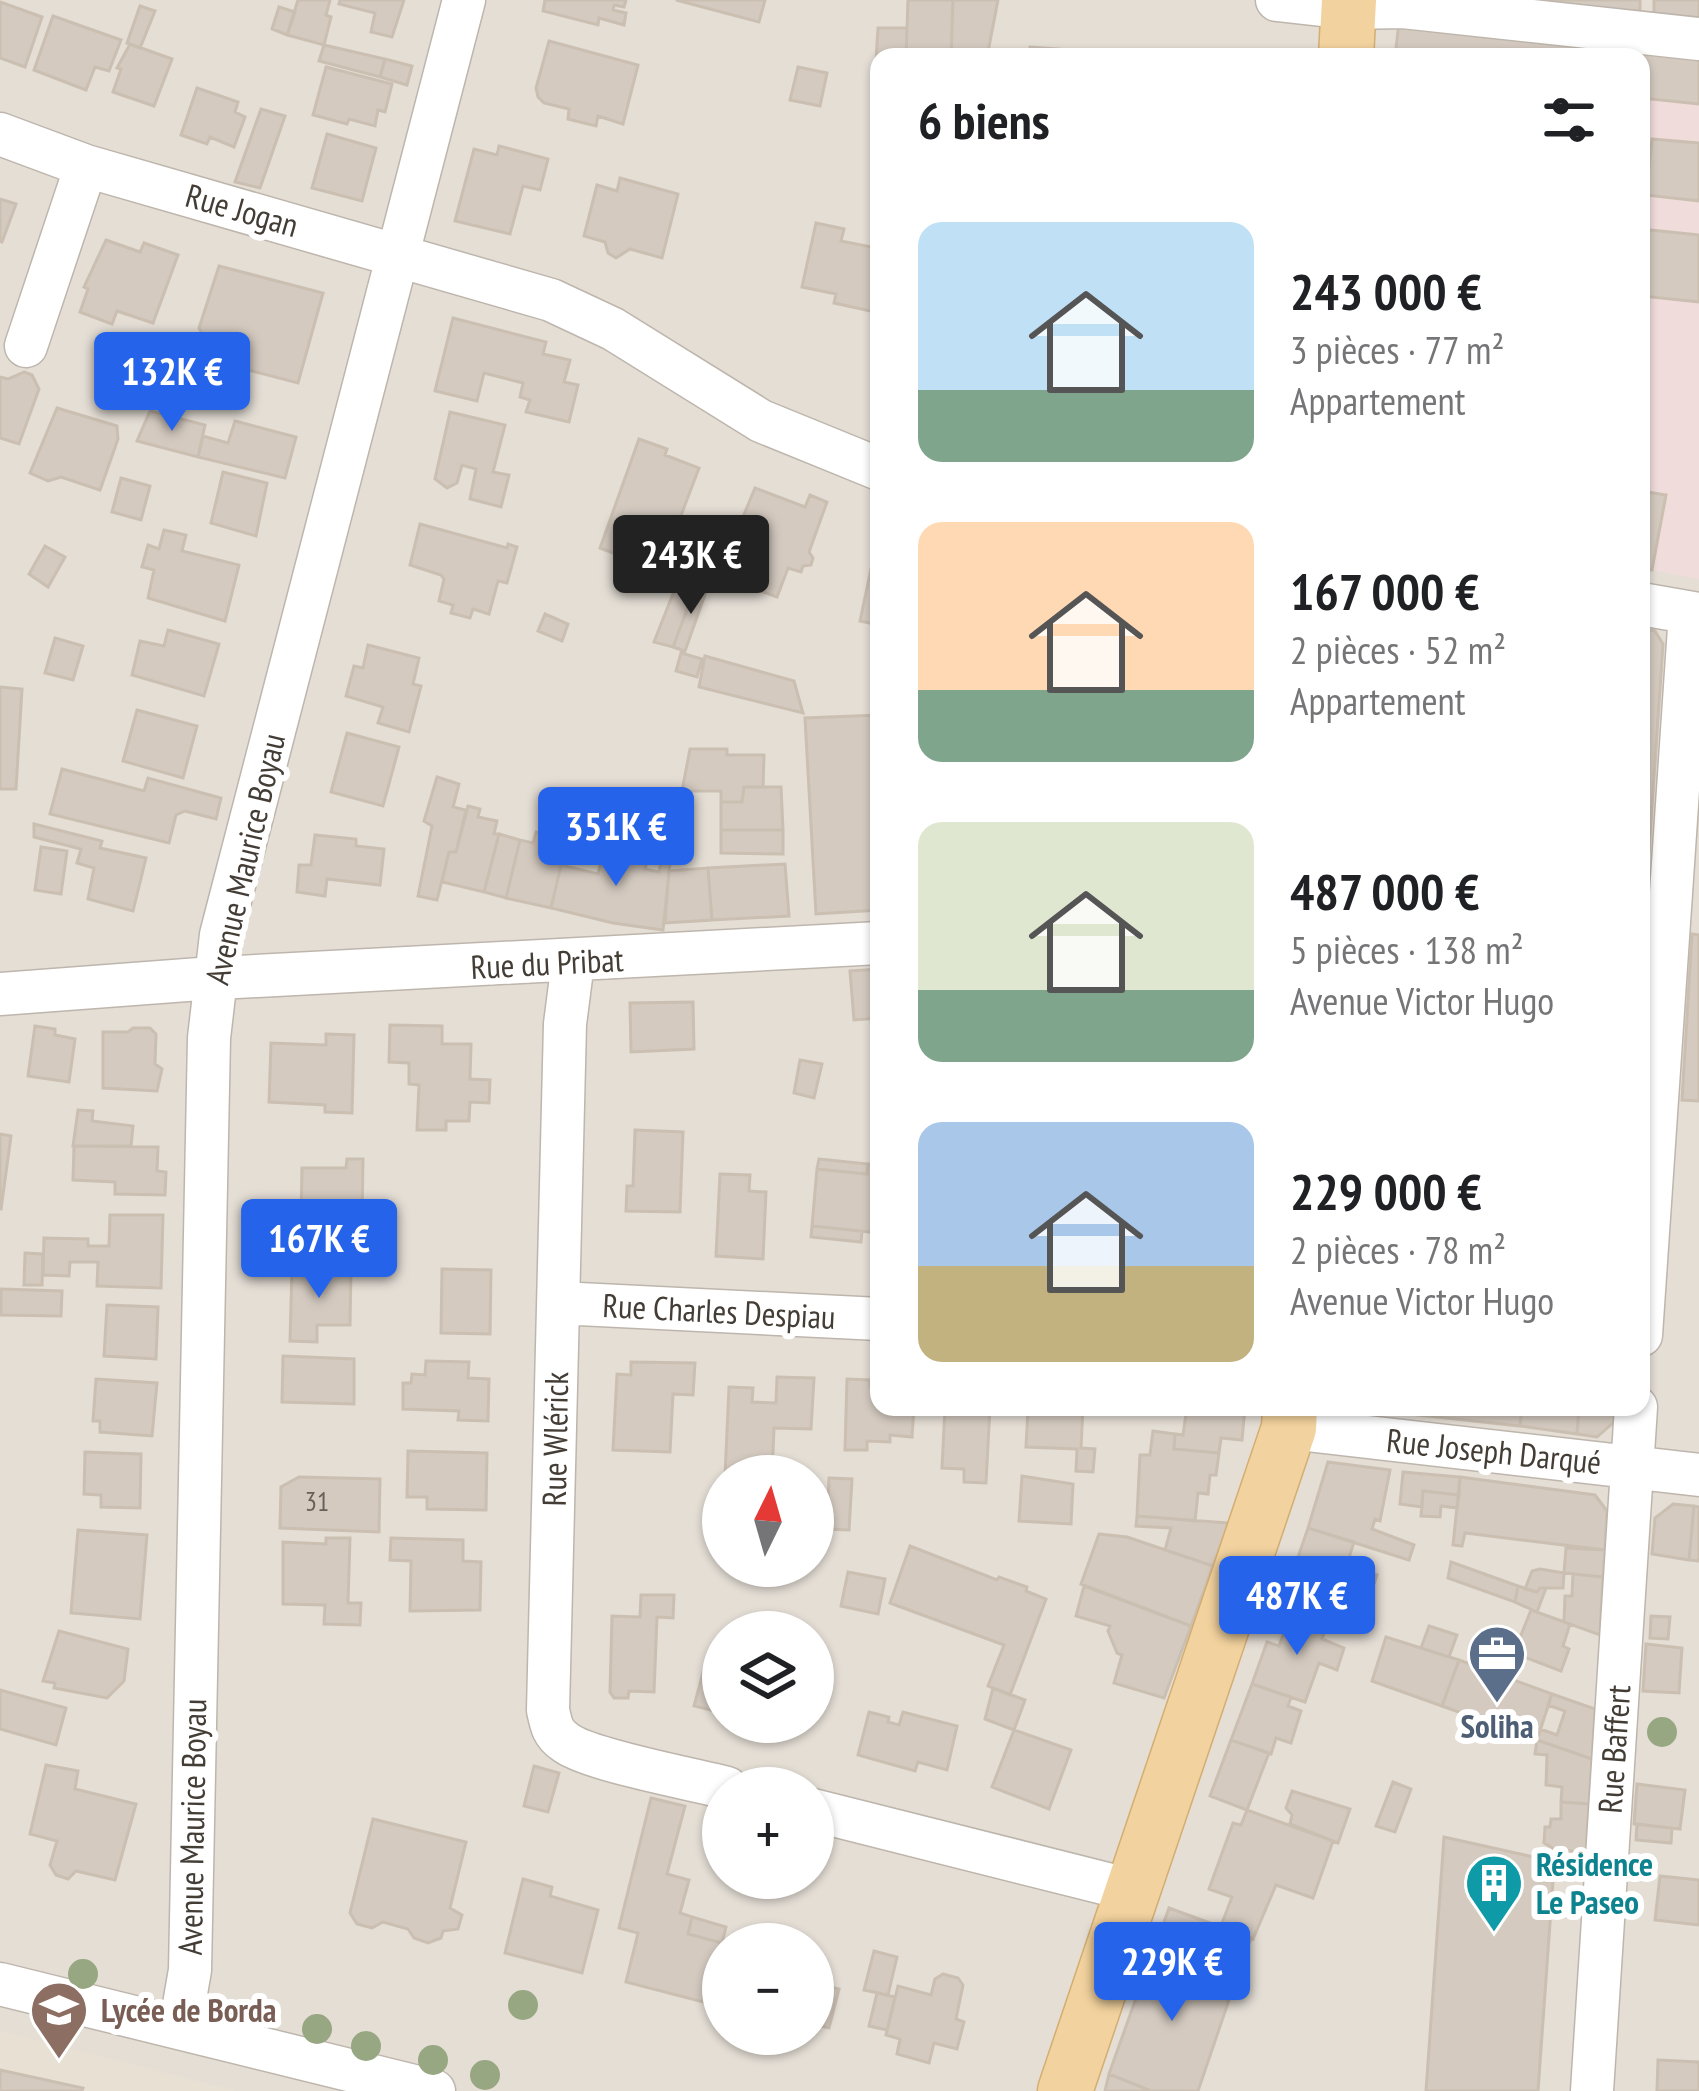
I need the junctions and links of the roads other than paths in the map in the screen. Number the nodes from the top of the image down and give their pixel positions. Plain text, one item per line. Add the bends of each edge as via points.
1 (464, 0) edge
2 (1277, 0) edge
3 (1348, 22) edge
4 (1699, 39) edge
5 (0, 134) edge
6 (86, 166) junction
7 (398, 255) junction
8 (26, 346) dead end
9 (870, 465) edge
10 (1650, 606) edge
11 (1695, 613) edge
12 (870, 944) edge
13 (573, 962) junction
14 (214, 980) junction
15 (0, 994) edge
16 (1650, 1215) edge
17 (559, 1303) junction
18 (870, 1319) edge
19 (1635, 1416) edge
20 (1290, 1418) edge
21 (1632, 1466) junction
22 (1699, 1475) edge
23 (702, 1781) edge
24 (834, 1815) edge
25 (1135, 1891) junction
26 (0, 1984) edge
27 (180, 2028) junction
28 (434, 2091) edge
29 (1065, 2091) edge
30 (1592, 2091) edge

1 - 7 street, Avenue Maurice Boyau
2 - 3 street
3 - 4 street via 1402,7
5 - 6 street, Rue Jogan
6 - 7 street, Rue Jogan
6 - 8 street
7 - 9 street, Rue Jogan via 551,299 761,421
7 - 14 street, Avenue Maurice Boyau
10 - 11 street
11 - 16 street
12 - 13 street, Rue du Pribat
13 - 14 street, Rue du Pribat
13 - 17 street, Rue Wlérick
14 - 15 street, Rue du Pribat
14 - 27 street, Avenue Maurice Boyau via 190,1970
17 - 18 street, Rue Charles Despiau
17 - 23 street, Rue Wlérick via 552,1729 567,1745
19 - 21 street, Rue Baffert
20 - 21 street, Rue Joseph Darqué
20 - 25 main road
21 - 22 street, Rue Joseph Darqué
21 - 30 street, Rue Baffert
24 - 25 street
25 - 29 main road
26 - 27 street
27 - 28 street

